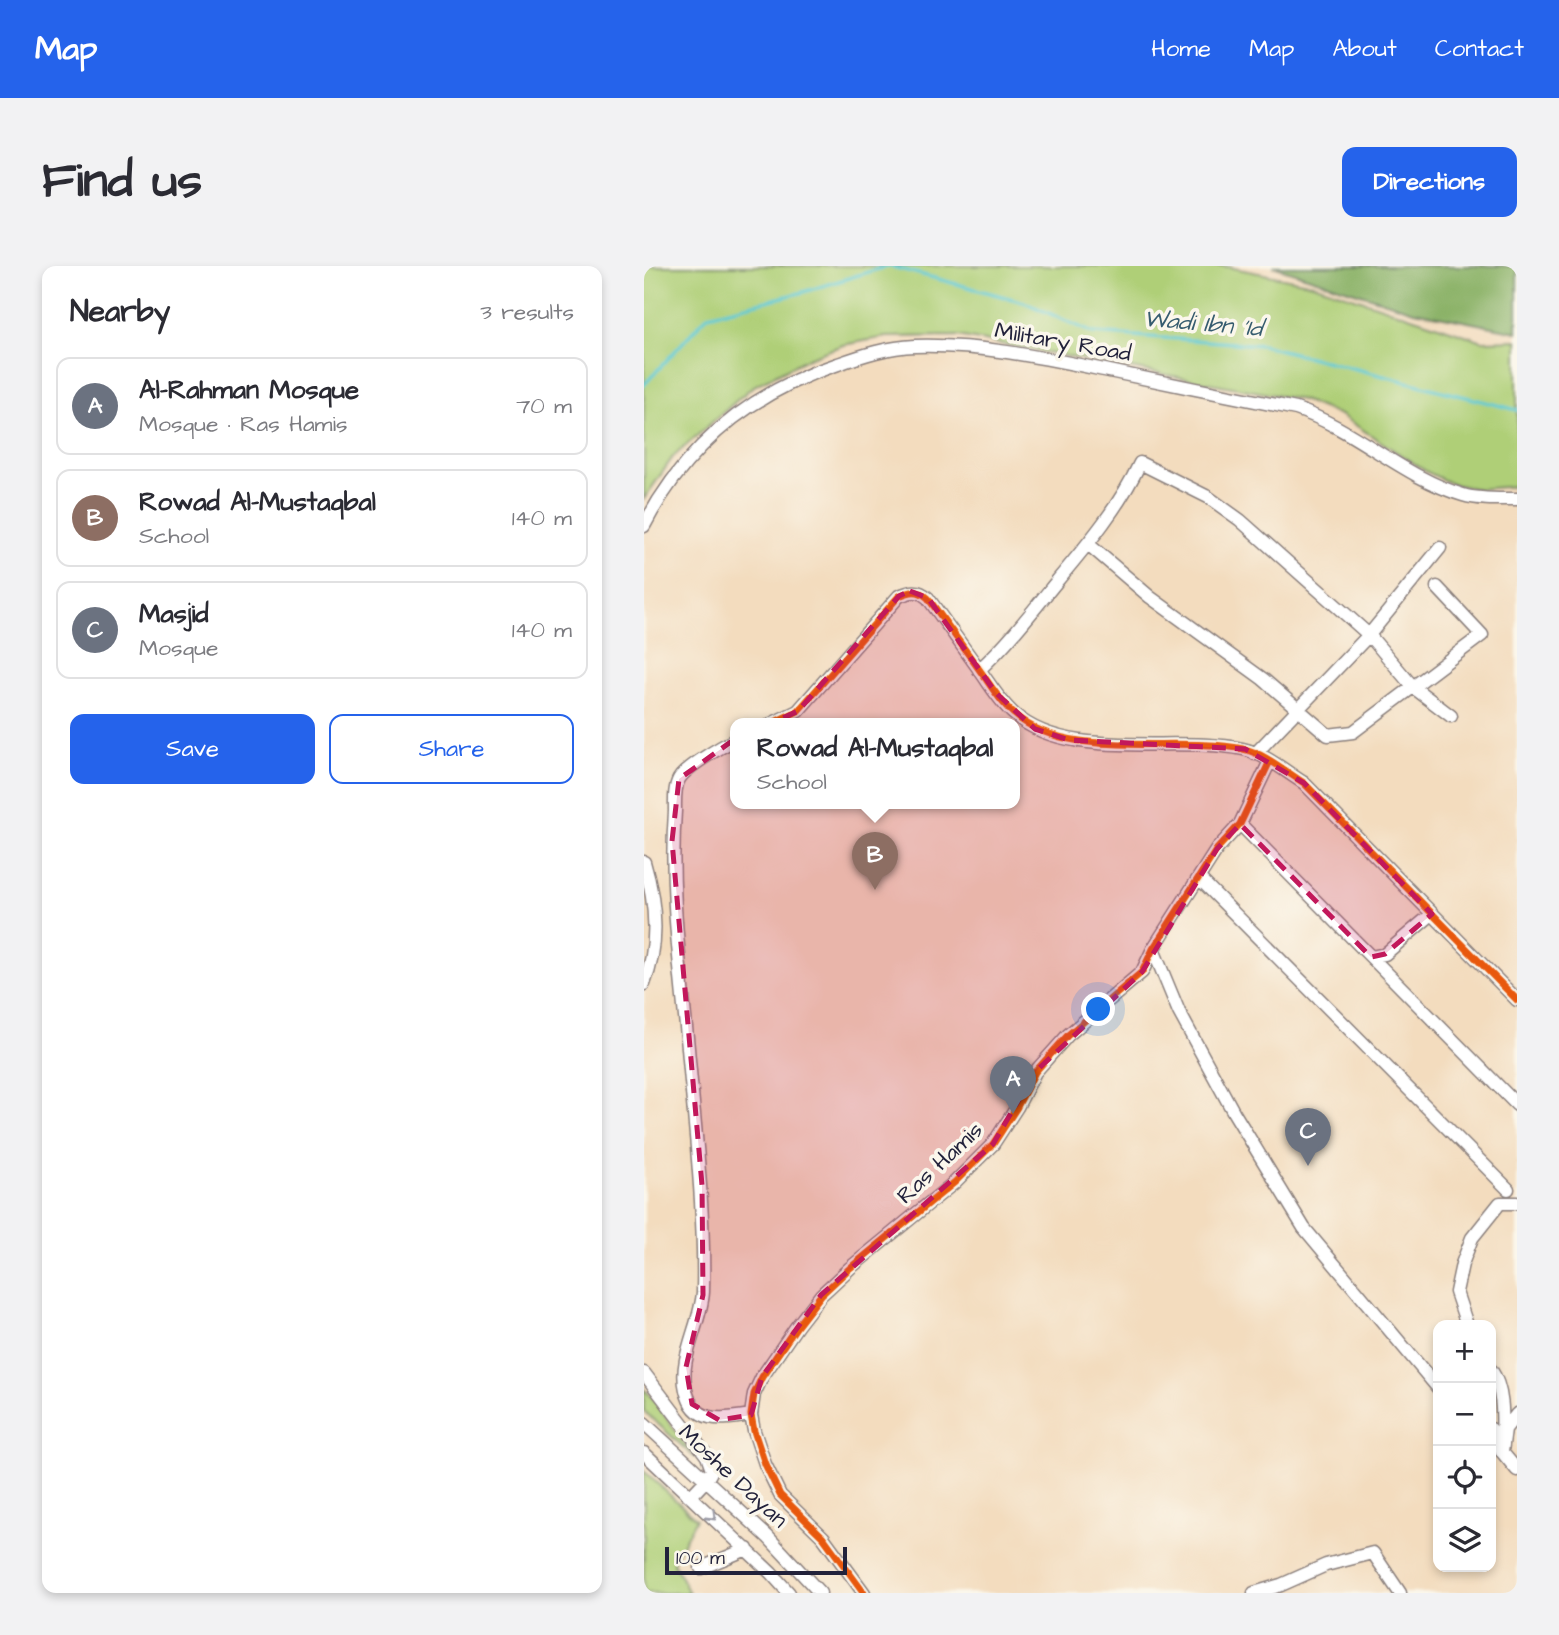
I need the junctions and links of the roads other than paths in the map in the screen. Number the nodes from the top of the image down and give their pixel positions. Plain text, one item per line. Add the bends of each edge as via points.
1 (1517, 499) edge
2 (644, 526) edge
3 (1088, 544) junction
4 (1440, 548) dead end
5 (1437, 587) dead end
6 (1369, 635) junction
7 (979, 670) junction
8 (1413, 687) junction
9 (1299, 709) junction
10 (1451, 716) dead end
11 (783, 718) edge
12 (1019, 718) edge
13 (1020, 719) edge
14 (730, 743) edge
15 (1255, 754) junction
16 (1270, 761) junction
17 (1240, 824) junction
18 (644, 862) edge
19 (1200, 879) junction
20 (1432, 914) junction
21 (1153, 949) junction
22 (1371, 957) junction
23 (644, 984) edge
24 (1517, 1000) edge
25 (1517, 1105) edge
26 (1513, 1185) edge
27 (1500, 1203) junction
28 (1517, 1203) edge
29 (1465, 1320) edge
30 (644, 1373) edge
31 (1496, 1377) edge
32 (1434, 1383) edge
33 (1517, 1414) edge
34 (751, 1415) junction
35 (644, 1423) edge
36 (1496, 1439) edge
37 (1502, 1452) junction
38 (644, 1453) edge
39 (1517, 1470) edge
40 (706, 1479) junction
41 (691, 1496) junction
42 (747, 1549) junction
43 (701, 1569) dead end
44 (789, 1593) edge
45 (820, 1593) edge
46 (864, 1593) edge
47 (1254, 1593) edge
48 (1399, 1593) edge

1 - 2 street, Military Road via 1465,496 1447,489 1401,467 1323,418 1296,409 1027,354 912,346 879,351 807,374 751,404 676,475
3 - 6 street via 1140,463 1208,497 1240,520
3 - 7 street
3 - 9 street via 1150,597
4 - 6 street
5 - 8 street via 1482,635
6 - 8 street
6 - 9 street
7 - 11 street via 928,598 910,591 899,596 798,711
7 - 12 street
8 - 9 street via 1353,732 1328,735
8 - 10 street
9 - 15 street
13 - 15 street via 1069,740 1186,744 1245,749
14 - 34 street via 679,779 672,841 680,977 702,1185 703,1295 686,1367 686,1390 704,1415 719,1420
15 - 16 street
16 - 17 street, Ras Hamis
16 - 20 street via 1304,783
17 - 19 street, Ras Hamis via 1217,849
17 - 22 street
18 - 23 street via 655,922 654,948
19 - 21 street, Ras Hamis
19 - 26 street
20 - 22 street via 1385,954
20 - 24 street
21 - 32 street via 1179,1012 1227,1102 1304,1228
21 - 34 street, Ras Hamis via 1142,972 1068,1035 1035,1072 993,1144 821,1295 762,1377
22 - 25 street
26 - 27 street
27 - 28 street
27 - 29 street via 1472,1238 1462,1264 1456,1292
30 - 40 street via 707,1456 712,1470
31 - 37 street
33 - 37 street via 1505,1429
34 - 46 street via 765,1464 780,1495 823,1537
35 - 40 street, Moshe Dayan
36 - 37 street
37 - 39 street
38 - 41 street, Moshe Dayan
40 - 41 street
40 - 45 street, Moshe Dayan
41 -> 42 street, Moshe Dayan
42 - 43 street
42 - 44 street, Moshe Dayan
47 - 48 street via 1326,1565 1373,1553

